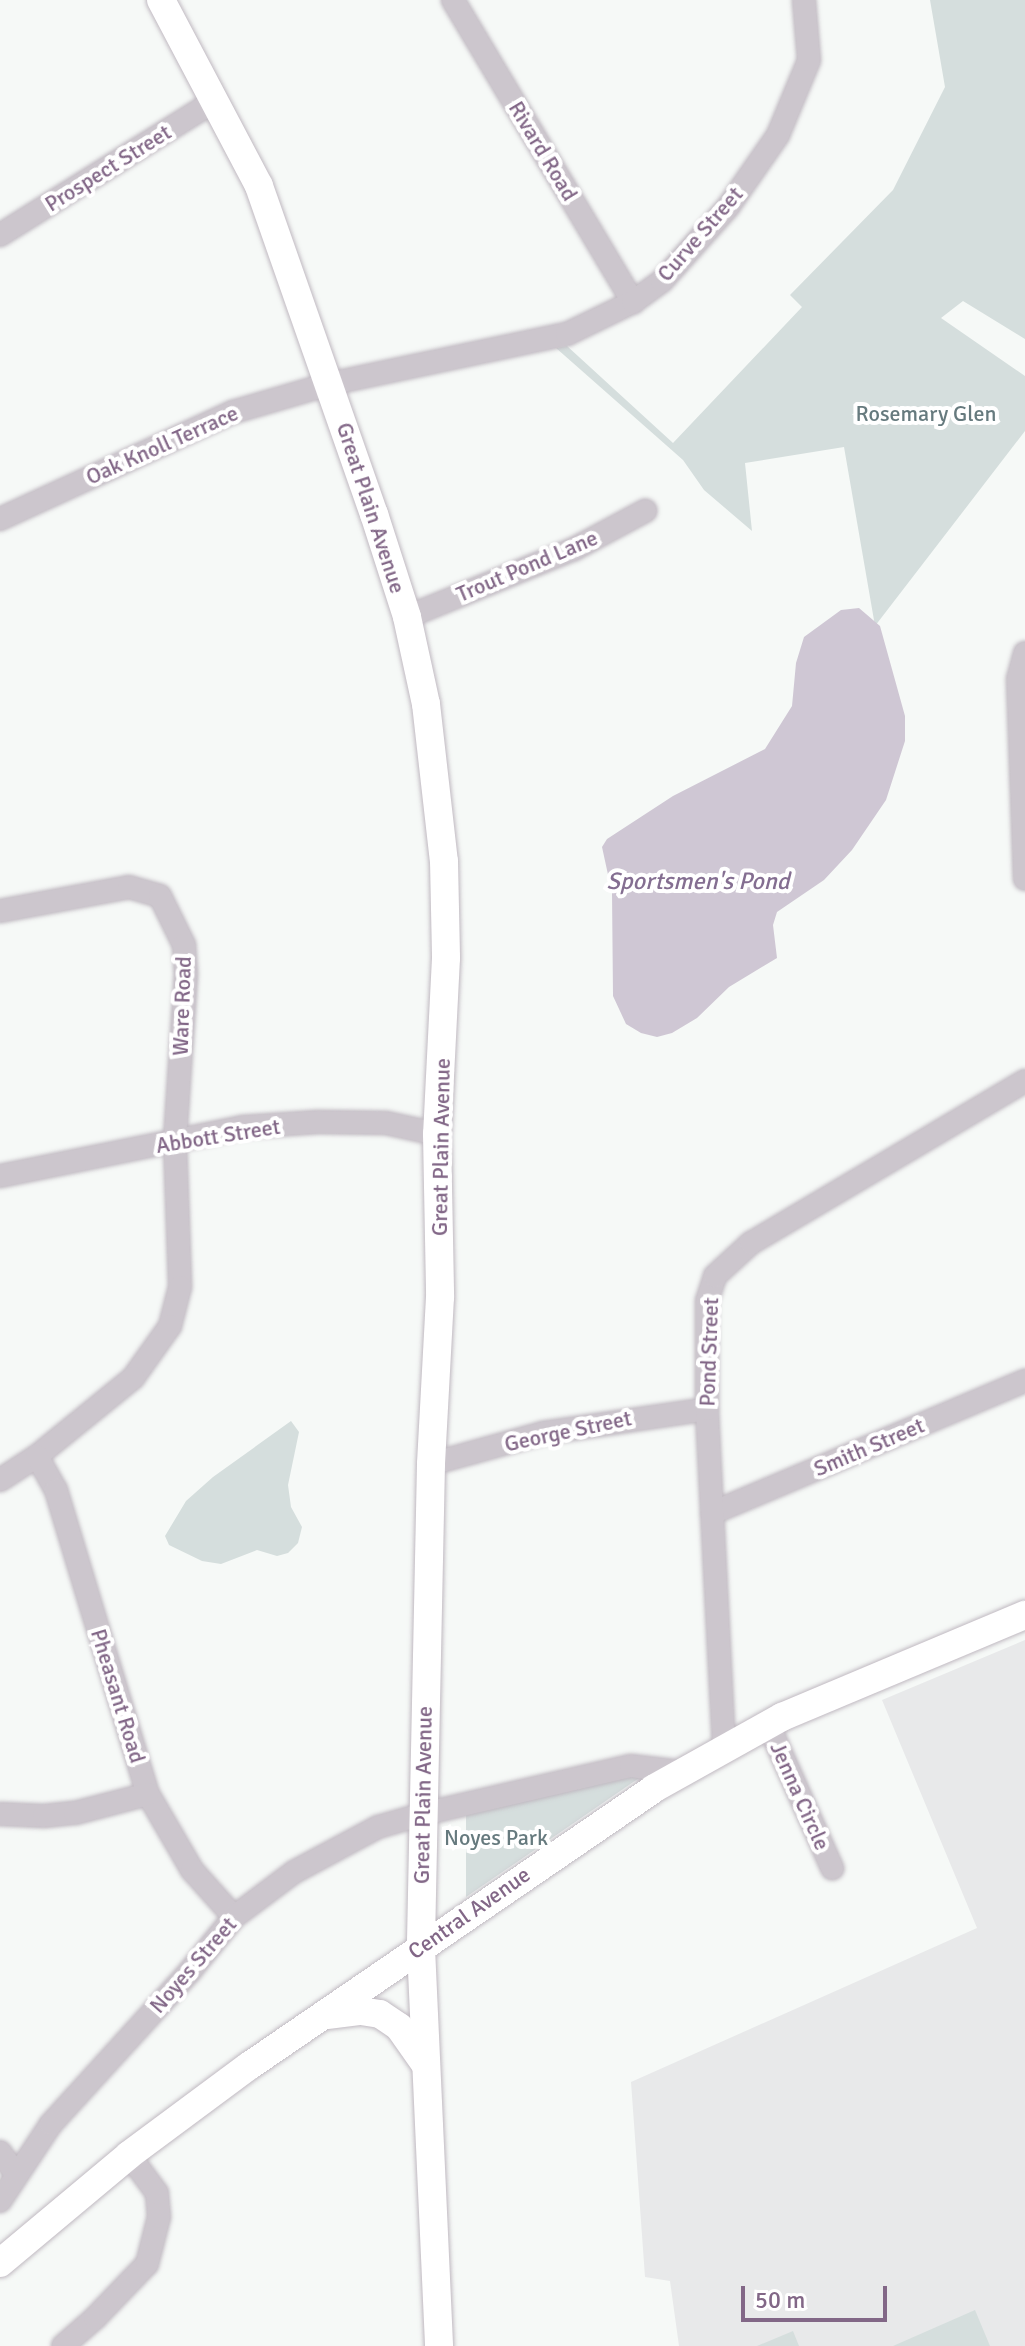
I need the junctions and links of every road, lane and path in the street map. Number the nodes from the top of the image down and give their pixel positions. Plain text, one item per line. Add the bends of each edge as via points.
1 (161, 0) edge
2 (453, 0) edge
3 (804, 0) edge
4 (216, 100) junction
5 (0, 235) edge
6 (633, 302) junction
7 (329, 384) junction
8 (645, 511) dead end
9 (0, 519) edge
10 (407, 617) junction
11 (1025, 653) edge
12 (1025, 879) edge
13 (0, 911) edge
14 (1025, 1081) edge
15 (437, 1134) junction
16 (175, 1141) junction
17 (0, 1176) edge
18 (1025, 1381) edge
19 (707, 1409) junction
20 (37, 1456) junction
21 (431, 1464) junction
22 (0, 1480) edge
23 (712, 1513) junction
24 (1025, 1615) edge
25 (768, 1724) junction
26 (724, 1747) junction
27 (682, 1772) junction
28 (148, 1794) junction
29 (0, 1814) edge
30 (423, 1814) junction
31 (832, 1868) dead end
32 (234, 1917) junction
33 (421, 1948) junction
34 (322, 2016) junction
35 (426, 2066) junction
36 (0, 2152) edge
37 (129, 2155) junction
38 (16, 2174) junction
39 (0, 2201) edge
40 (0, 2263) edge
41 (63, 2346) edge
42 (439, 2346) edge

1 - 4 main road, Great Plain Avenue
2 - 6 street, Rivard Road
3 - 6 street, Curve Street via 809,60 778,135 728,207 662,281
4 - 5 street, Prospect Street
4 - 7 main road, Great Plain Avenue via 259,186
6 - 7 street, Curve Street via 567,334
7 - 9 street, Oak Knoll Terrace via 233,412
7 - 10 main road, Great Plain Avenue
8 - 10 street, Trout Pond Lane via 574,549
10 - 15 main road, Great Plain Avenue via 426,704 444,861 446,988
11 - 12 street via 1018,679
13 - 16 street, Ware Road via 129,887 160,896 184,945 186,974
14 - 19 street, Pond Street via 751,1243 715,1276 707,1301
15 - 16 street, Abbott Street via 386,1123 318,1122 243,1127
15 - 21 main road, Great Plain Avenue via 440,1297
16 - 17 street, Abbott Street
16 - 20 street, Ware Road via 180,1287 170,1326 133,1378
18 - 23 street, Smith Street
19 - 21 street, George Street via 543,1433
19 - 23 street, Pond Street
20 - 22 street, Ware Road
20 - 28 street, Pheasant Road via 56,1490
21 - 30 main road, Great Plain Avenue
23 - 26 street, Pond Street
24 - 25 main road, Central Avenue
25 - 26 main road, Central Avenue
25 - 31 street, Jenna Circle
26 - 27 main road, Central Avenue
27 - 30 street, Noyes Street via 631,1766
27 - 33 main road, Central Avenue
28 - 29 street via 75,1813
28 - 32 street, Pheasant Road via 192,1870
30 - 32 street, Noyes Street via 378,1827 294,1872
30 - 33 main road, Great Plain Avenue
32 - 38 street, Noyes Street via 51,2124
33 - 34 main road, Central Avenue
33 - 35 main road, Great Plain Avenue
34 - 35 main road via 380,2014 399,2027
34 - 37 main road, Central Avenue
35 - 42 main road, Great Plain Avenue
36 - 38 street
37 - 40 main road, Central Avenue
37 - 41 street via 157,2193 159,2217 147,2264
38 - 39 street, Noyes Street

